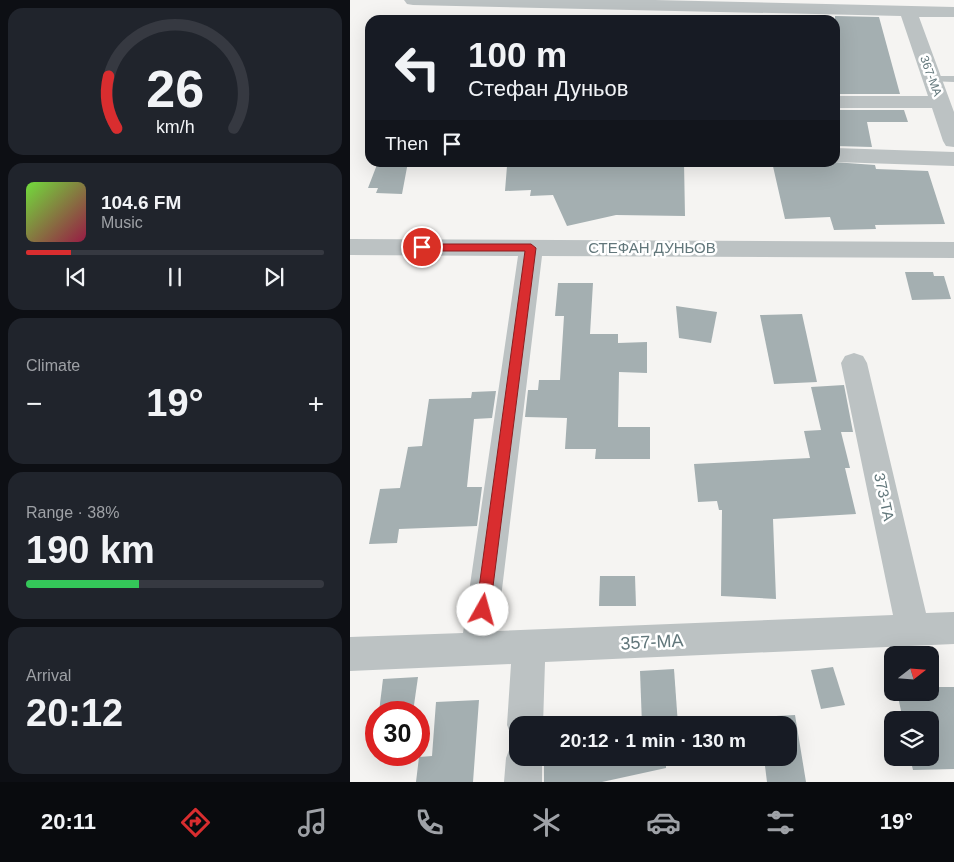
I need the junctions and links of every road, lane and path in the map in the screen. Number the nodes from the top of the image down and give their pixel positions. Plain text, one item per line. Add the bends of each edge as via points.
1 (413, 0) edge
2 (589, 2) edge
3 (779, 3) edge
4 (908, 11) junction
5 (954, 12) edge
6 (932, 79) junction
7 (954, 79) edge
8 (840, 102) edge
9 (940, 102) junction
10 (954, 141) edge
11 (840, 155) edge
12 (954, 159) edge
13 (350, 247) edge
14 (531, 248) junction
15 (954, 250) edge
16 (854, 363) dead end
17 (954, 628) edge
18 (913, 630) junction
19 (529, 647) junction
20 (478, 648) junction
21 (350, 654) edge
22 (526, 716) edge
23 (524, 766) edge
24 (523, 782) edge

1 - 2 street
2 - 3 street
3 - 4 street
4 - 5 street
4 - 6 street, 367-МА
6 - 7 lane
6 - 9 street, 367-МА
8 - 9 street
9 - 10 street, 367-МА
11 - 12 street
13 - 14 street, СТЕФАН ДУНЬОВ
14 - 15 street, СТЕФАН ДУНЬОВ
14 - 20 street
16 - 18 street, 373-ТА
17 - 18 street, 357-МА
18 - 19 street, 357-МА
19 - 20 street, 357-МА
19 - 22 street
20 - 21 street, 357-МА
23 - 24 street

